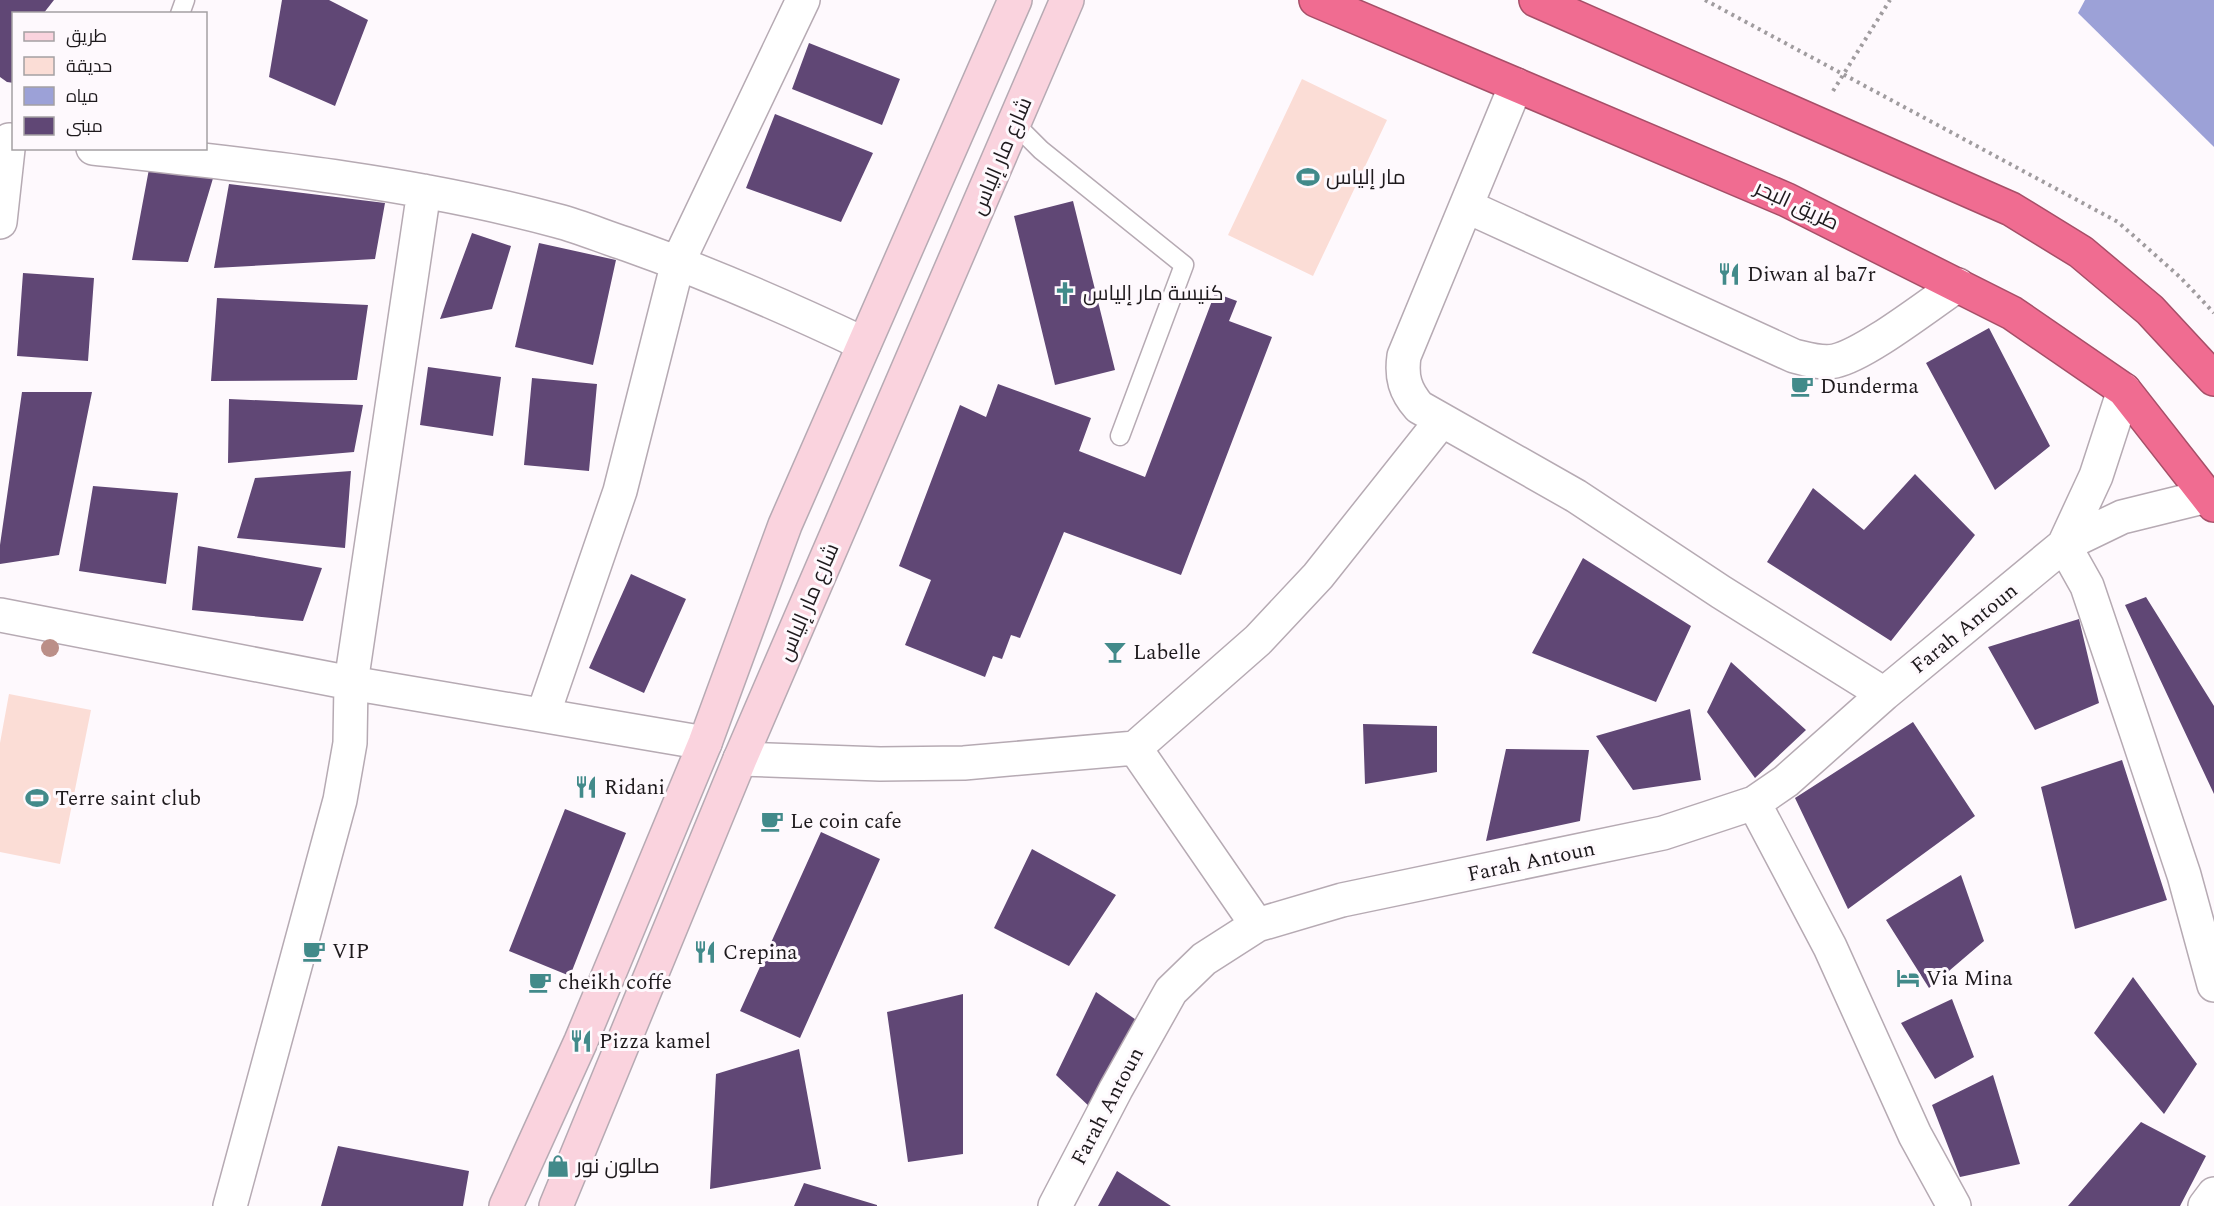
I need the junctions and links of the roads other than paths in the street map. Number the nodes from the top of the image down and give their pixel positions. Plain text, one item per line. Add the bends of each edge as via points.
1 (803, 0) edge
2 (1015, 0) edge
3 (1067, 0) edge
4 (1316, 0) edge
5 (1536, 0) edge
6 (1349, 6) edge
7 (1516, 85) junction
8 (1015, 124) junction
9 (8, 139) edge
10 (123, 150) edge
11 (138, 151) edge
12 (424, 190) junction
13 (1466, 206) junction
14 (0, 222) edge
15 (678, 262) junction
16 (1958, 285) junction
17 (864, 344) junction
18 (2214, 379) edge
19 (2124, 390) junction
20 (1442, 420) junction
21 (1120, 436) dead end
22 (2210, 501) edge
23 (2064, 545) junction
24 (0, 615) edge
25 (351, 683) junction
26 (1884, 694) junction
27 (543, 715) junction
28 (705, 743) junction
29 (1135, 748) junction
30 (740, 759) junction
31 (1754, 803) junction
32 (1257, 925) junction
33 (2214, 985) edge
34 (2214, 1194) edge
35 (230, 1206) edge
36 (506, 1206) edge
37 (556, 1206) edge
38 (1055, 1206) edge
39 (1954, 1206) edge
40 (2205, 1206) edge

1 - 15 street
2 - 17 street
3 - 8 street, شارع مار إلياس
4 - 6 highway, طريق البحر
5 - 18 highway via 2011,209 2081,252 2150,310
6 - 7 highway, طريق البحر
7 - 13 street
7 - 16 highway, طريق البحر via 1787,200
8 - 21 lane via 1041,150 1184,265
8 - 30 street, شارع مار إلياس
9 - 14 street
10 - 11 street
11 - 12 street
12 - 15 street via 559,221
12 - 25 street
13 - 16 street via 1794,356 1814,361 1834,361 1858,352
13 - 20 street via 1402,368 1410,396 1419,407
15 - 17 street via 764,296
15 - 27 street via 620,491
16 - 19 highway, طريق البحر via 2012,313
17 - 28 street via 785,525
19 - 22 highway, طريق البحر
19 - 23 street via 2096,476
20 - 26 street via 1576,496
20 - 29 street via 1318,576 1258,640
22 - 23 street via 2122,518
23 - 26 street, Farah Antoun
23 - 33 street via 2087,586 2184,875
24 - 25 street
25 - 27 street
25 - 35 street via 350,743 340,800
26 - 31 street, Farah Antoun via 1786,781
27 - 28 street
28 - 36 street via 581,1041
29 - 30 street via 964,764
29 - 32 street
30 - 37 street, شارع مار إلياس
31 - 32 street, Farah Antoun via 1663,833 1342,900
31 - 39 street via 1830,947 1914,1135
32 - 38 street, Farah Antoun via 1204,959 1171,991
34 - 40 street

